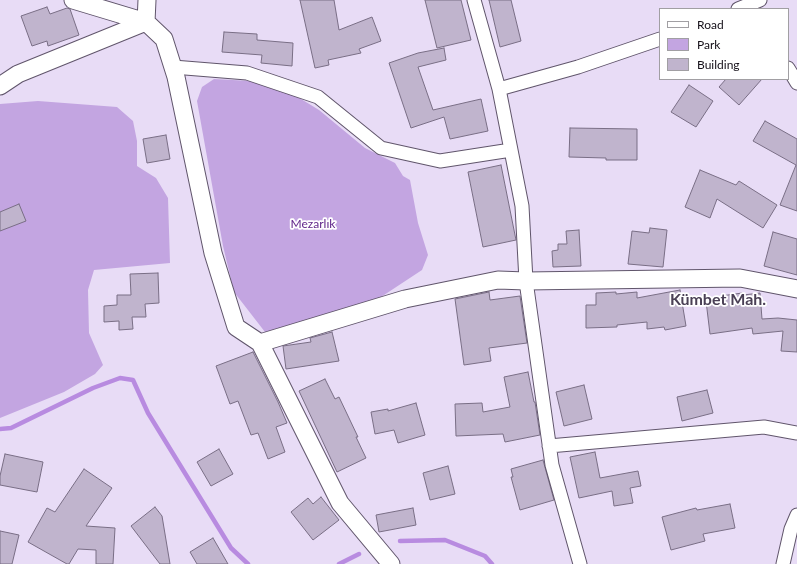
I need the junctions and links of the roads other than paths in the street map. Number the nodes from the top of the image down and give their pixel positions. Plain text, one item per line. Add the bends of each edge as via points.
1 (73, 0) edge
2 (147, 0) edge
3 (474, 0) edge
4 (146, 22) junction
5 (659, 39) edge
6 (173, 67) junction
7 (789, 70) edge
8 (797, 83) edge
9 (0, 86) edge
10 (499, 89) junction
11 (511, 150) junction
12 (526, 281) junction
13 (797, 289) edge
14 (260, 343) junction
15 (797, 433) edge
16 (549, 446) junction
17 (797, 515) edge
18 (391, 564) edge
19 (580, 564) edge
20 (783, 564) edge

1 - 4 street
2 - 4 street
3 - 10 street
4 - 6 street via 164,39
4 - 9 street via 18,74
5 - 10 street via 578,67
6 - 11 street via 247,73 318,97 381,148 440,161
6 - 14 street via 213,253 236,326
7 - 8 street
10 - 11 street
11 - 12 street via 522,206
12 - 13 street via 740,278
12 - 14 street via 498,280 405,299
12 - 16 street
14 - 18 street via 340,503
15 - 16 street via 764,427
16 - 19 street
17 - 20 street

